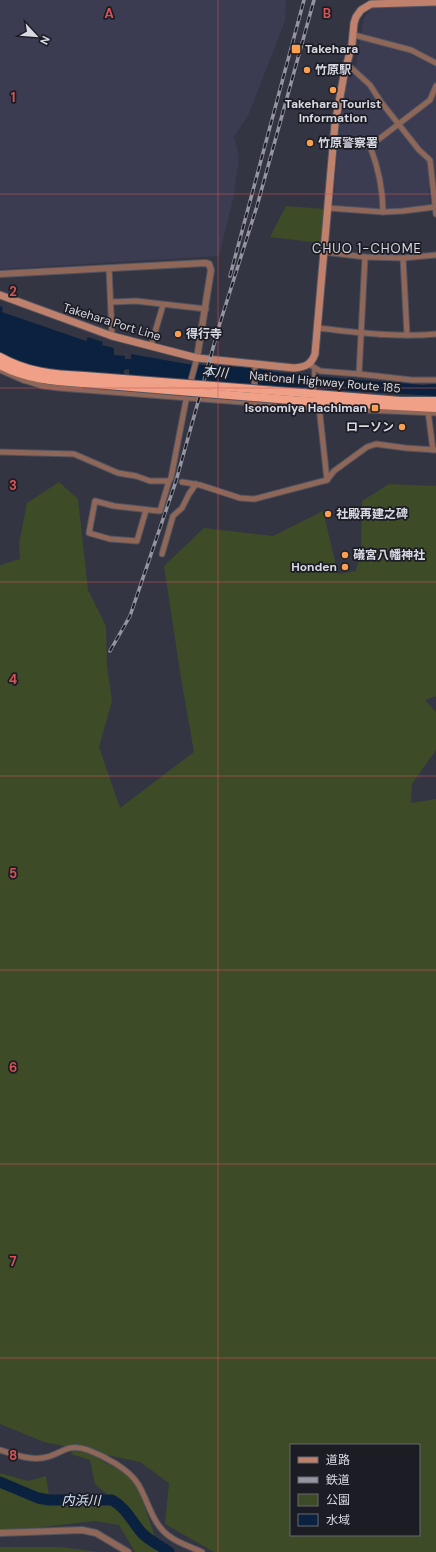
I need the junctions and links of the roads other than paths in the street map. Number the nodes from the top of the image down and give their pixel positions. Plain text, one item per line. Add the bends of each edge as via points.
1 (371, 2) edge
2 (436, 2) edge
3 (354, 35) junction
4 (436, 63) edge
5 (347, 64) junction
6 (436, 86) edge
7 (430, 100) junction
8 (436, 104) edge
9 (398, 123) junction
10 (334, 142) junction
11 (370, 146) junction
12 (433, 160) edge
13 (435, 207) junction
14 (328, 208) junction
15 (383, 212) junction
16 (436, 214) edge
17 (324, 252) junction
18 (436, 255) edge
19 (366, 257) junction
20 (403, 258) junction
21 (109, 268) junction
22 (0, 274) edge
23 (0, 296) edge
24 (111, 302) junction
25 (163, 305) junction
26 (206, 309) junction
27 (317, 328) junction
28 (360, 332) junction
29 (436, 334) edge
30 (407, 335) junction
31 (112, 336) junction
32 (152, 346) junction
33 (0, 357) edge
34 (196, 361) junction
35 (0, 365) edge
36 (255, 366) junction
37 (312, 369) junction
38 (0, 370) edge
39 (359, 374) junction
40 (23, 375) junction
41 (436, 380) edge
42 (314, 390) dead end
43 (187, 397) junction
44 (303, 397) junction
45 (254, 401) junction
46 (436, 402) edge
47 (318, 405) junction
48 (430, 408) edge
49 (436, 414) edge
50 (435, 450) edge
51 (0, 452) edge
52 (327, 480) junction
53 (169, 481) junction
54 (182, 482) dead end
55 (196, 484) junction
56 (146, 510) junction
57 (162, 554) dead end
58 (0, 1450) edge
59 (0, 1532) edge
60 (128, 1552) edge
61 (202, 1552) edge

1 - 2 main road
1 - 3 main road via 356,17
3 - 4 street via 410,50
3 - 5 main road
5 - 9 street via 370,85
5 - 10 main road
6 - 7 street
7 - 8 street
7 - 9 street
9 - 11 street
9 - 12 street via 419,150
10 - 11 street
10 - 14 main road
11 - 15 street via 382,191
12 - 13 street
13 - 15 street
13 - 16 street
14 - 15 street
14 - 17 main road
17 - 19 street
17 - 27 main road
18 - 20 street
19 - 20 street
19 - 28 street
20 - 30 street
21 - 22 street
21 - 24 street
21 - 26 street via 209,264 211,270
23 - 31 main road, Takehara Port Line
24 - 25 street via 136,301
24 - 31 street
25 - 26 street
25 - 32 street
26 - 34 street
27 - 28 street
27 - 37 main road
28 - 30 street
28 - 39 street
29 - 30 street
31 - 32 main road, Takehara Port Line
32 - 34 main road, Takehara Port Line
33 - 40 highway, National Highway Route 185
34 - 36 main road, Takehara Port Line
34 - 43 street, bridge
35 - 40 highway, National Highway Route 185
36 - 37 main road, Takehara Port Line
36 - 45 street, bridge
37 - 39 street
37 - 42 street
38 - 40 street
39 - 41 street
40 - 43 street via 43,386
40 - 44 highway, National Highway Route 185, bridge via 54,381
43 - 45 street
43 - 53 street
44 - 47 highway, National Highway Route 185
44 - 48 highway, National Highway Route 185 via 402,401
45 - 47 street
46 - 48 highway, National Highway Route 185
47 - 48 highway, National Highway Route 185
47 - 52 street
48 - 49 street
48 - 50 street
50 - 52 street via 376,444 367,447 334,471
51 - 53 street via 74,454 118,473 150,481
52 - 55 street via 254,499 240,498
53 - 56 street via 160,511
54 - 55 street
55 - 57 street via 182,508 173,516
56 - 56 street via 95,501 89,533 110,539 137,541
58 - 61 street via 32,1458 43,1458 73,1446 120,1466 138,1483 152,1514 169,1536
59 - 60 street via 82,1530 96,1533

